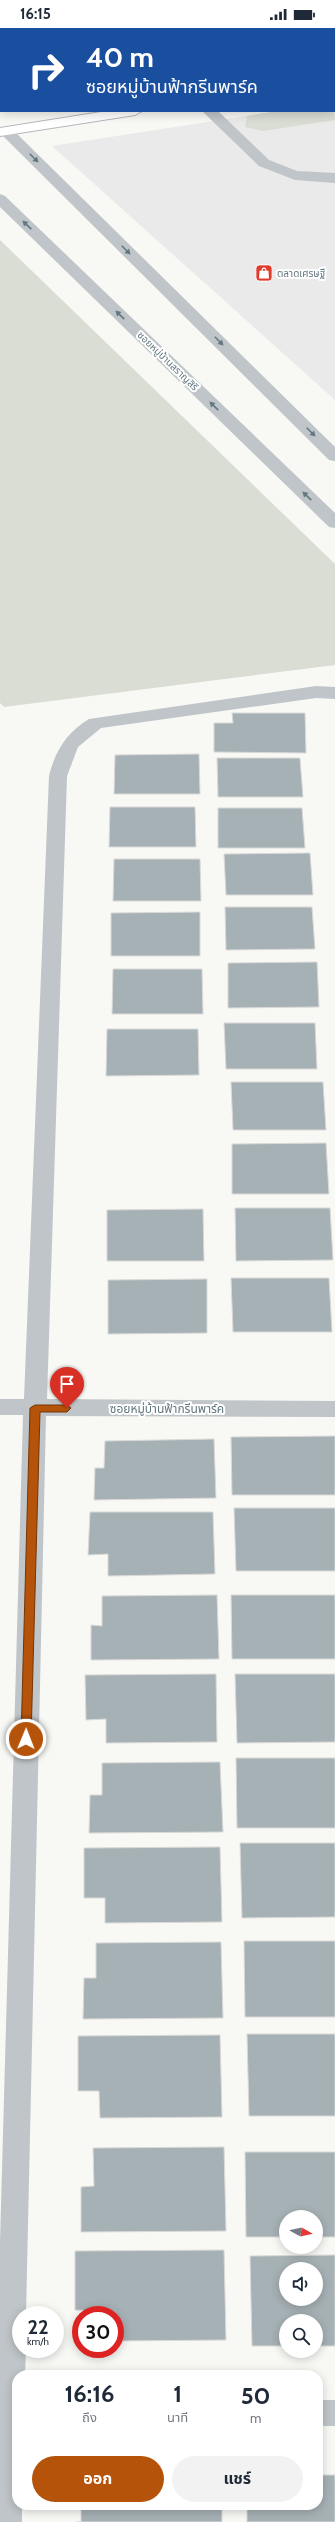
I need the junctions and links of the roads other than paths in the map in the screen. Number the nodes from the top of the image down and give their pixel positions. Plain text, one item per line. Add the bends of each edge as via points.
1 (128, 112) edge
2 (210, 112) edge
3 (3, 131) edge
4 (335, 178) edge
5 (0, 199) edge
6 (335, 456) edge
7 (335, 523) edge
8 (335, 693) edge
9 (0, 1407) edge
10 (35, 1408) junction
11 (335, 1409) edge
12 (335, 2413) edge
13 (323, 2414) edge
14 (8, 2416) edge
15 (7, 2522) edge

1 - 3 main road
2 - 4 street via 264,163 295,175
3 -> 6 street
7 -> 5 street, ซอยหมู่บ้านสราญสิริ
8 - 10 street via 316,692 96,723 80,731 70,743 61,761 58,776
9 - 10 street, ซอยหมู่บ้านฟ้ากรีนพาร์ค
10 - 11 street, ซอยหมู่บ้านฟ้ากรีนพาร์ค
10 - 14 street
12 - 13 street
14 - 15 street

